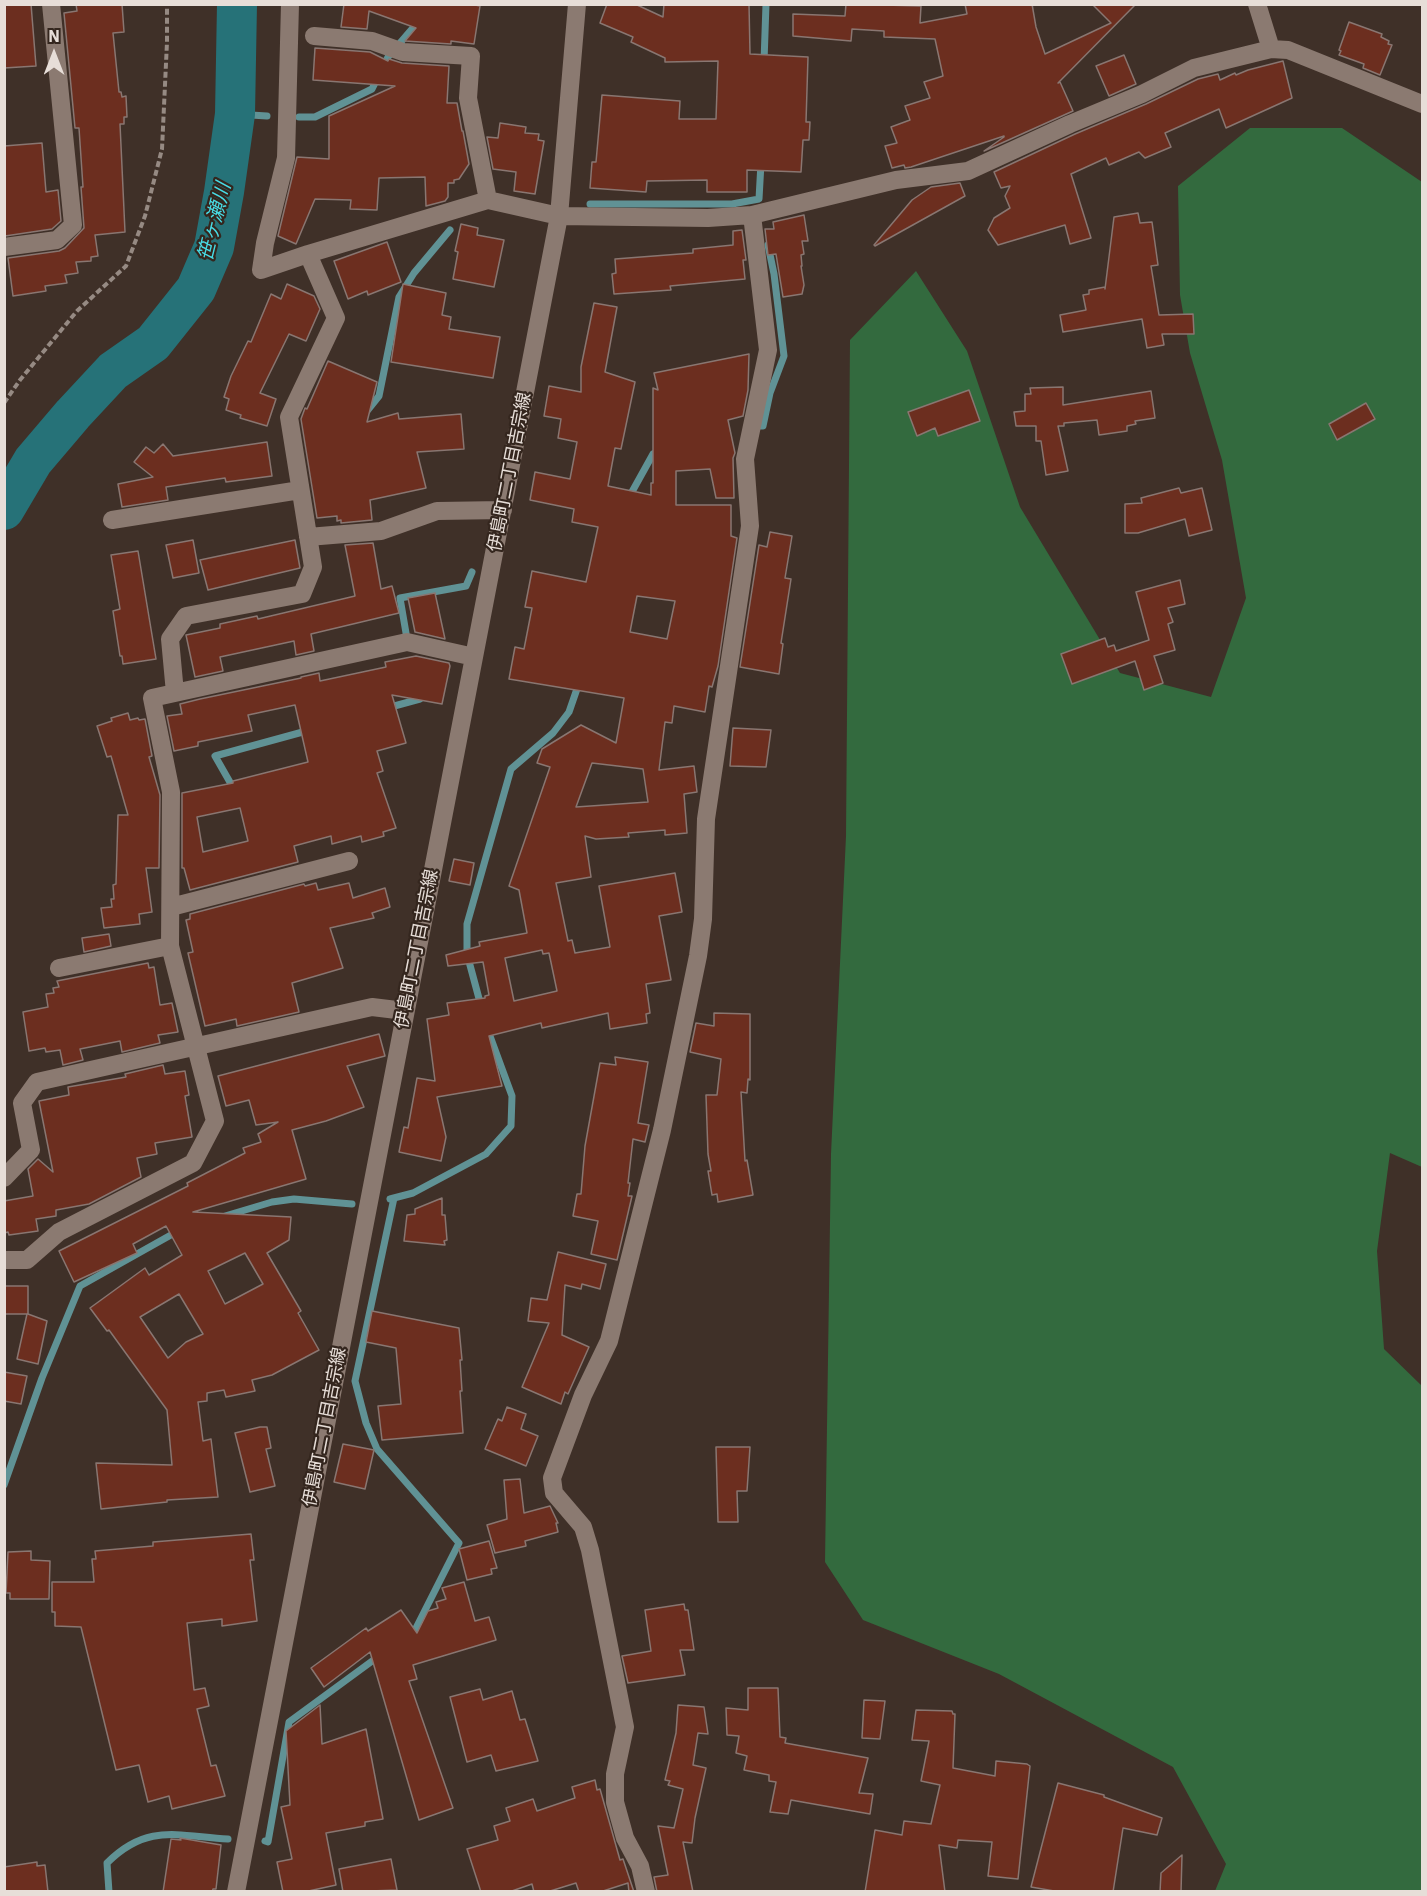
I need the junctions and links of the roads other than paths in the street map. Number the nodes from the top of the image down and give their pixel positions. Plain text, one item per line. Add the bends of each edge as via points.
1 (51, 4) edge
2 (290, 4) edge
3 (577, 4) edge
4 (1257, 4) edge
5 (314, 36) dead end
6 (1271, 49) junction
7 (1422, 104) edge
8 (488, 200) junction
9 (752, 215) junction
10 (560, 216) junction
11 (4, 247) edge
12 (308, 254) junction
13 (300, 490) junction
14 (502, 510) junction
15 (112, 520) dead end
16 (308, 537) junction
17 (474, 657) junction
18 (175, 693) junction
19 (349, 861) dead end
20 (171, 907) junction
21 (170, 946) junction
22 (59, 968) dead end
23 (405, 1011) junction
24 (197, 1046) junction
25 (4, 1179) edge
26 (4, 1260) edge
27 (236, 1892) edge
28 (646, 1892) edge

1 - 11 street via 72,225 57,240
2 - 12 street via 286,158 261,270
3 - 10 street, 伊島町二丁目吉宗線
4 - 6 street
5 - 8 street via 372,40 395,49 471,56 468,98
6 - 7 street via 1288,50
6 - 9 street via 1194,68 968,171 896,180
8 - 10 street
8 - 12 street
9 - 10 street
9 - 28 street via 768,350 745,459 750,526 706,819 698,956 662,1130 609,1341 583,1395 552,1478 554,1493 583,1527 590,1550 626,1727 615,1774 615,1802
10 - 14 street, 伊島町二丁目吉宗線
12 - 13 street via 336,318 289,417
13 - 15 street
13 - 16 street
14 - 16 street via 437,511 381,531
14 - 17 street, 伊島町二丁目吉宗線
16 - 18 street via 313,567 302,594 186,616 170,639
17 - 18 street via 407,642
17 - 23 street, 伊島町二丁目吉宗線
18 - 20 street via 152,698 171,792
19 - 20 street
20 - 21 street
21 - 22 street
21 - 24 street
23 - 24 street via 372,1007
23 - 27 street, 伊島町二丁目吉宗線
24 - 25 street via 37,1082 22,1103 31,1150
24 - 26 street via 215,1121 193,1163 59,1232 27,1260

